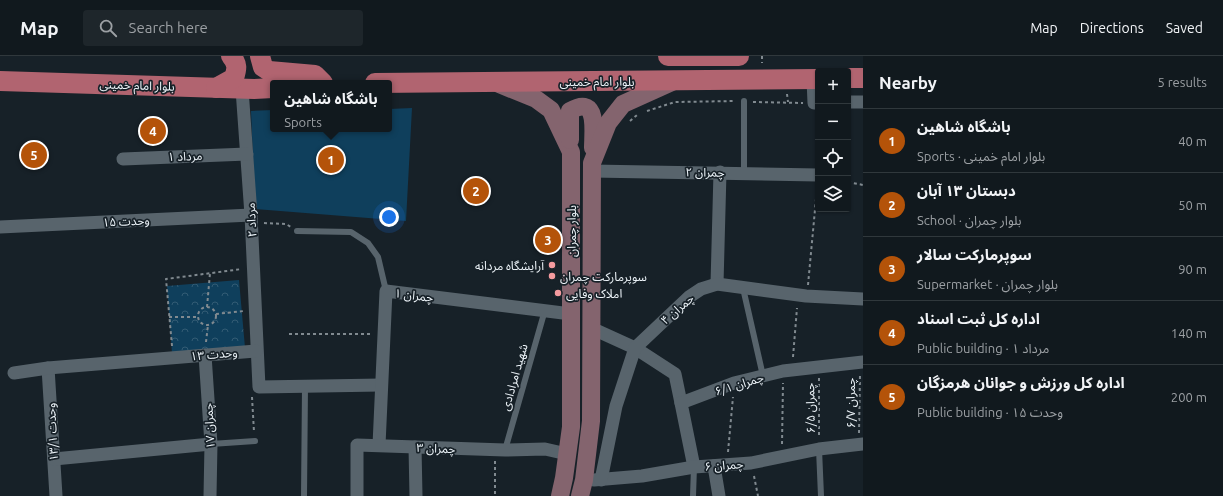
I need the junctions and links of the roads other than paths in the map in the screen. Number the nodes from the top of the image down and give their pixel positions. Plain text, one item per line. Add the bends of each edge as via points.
1 (232, 56) edge
2 (260, 56) edge
3 (668, 56) edge
4 (739, 56) edge
5 (696, 57) edge
6 (851, 78) edge
7 (863, 78) edge
8 (815, 79) edge
9 (320, 80) edge
10 (0, 81) edge
11 (490, 81) junction
12 (674, 81) junction
13 (392, 83) edge
14 (216, 88) junction
15 (270, 88) edge
16 (242, 89) junction
17 (744, 101) road end
18 (851, 102) edge
19 (863, 102) edge
20 (571, 152) junction
21 (247, 154) junction
22 (123, 158) dead end
23 (592, 167) junction
24 (720, 172) junction
25 (744, 173) junction
26 (815, 180) edge
27 (251, 215) junction
28 (0, 227) edge
29 (297, 231) road end
30 (717, 284) junction
31 (743, 288) junction
32 (386, 291) junction
33 (863, 299) edge
34 (544, 310) junction
35 (571, 314) junction
36 (591, 328) junction
37 (635, 348) junction
38 (256, 351) junction
39 (205, 355) junction
40 (861, 363) edge
41 (48, 368) junction
42 (14, 373) dead end
43 (763, 376) junction
44 (381, 385) junction
45 (305, 386) junction
46 (681, 403) junction
47 (255, 442) road end
48 (211, 444) junction
49 (861, 444) edge
50 (379, 445) junction
51 (415, 447) junction
52 (819, 449) junction
53 (500, 450) junction
54 (567, 454) junction
55 (54, 459) junction
56 (720, 466) junction
57 (694, 467) junction
58 (564, 478) junction
59 (588, 485) edge
60 (56, 496) edge
61 (210, 496) edge
62 (304, 496) edge
63 (357, 496) edge
64 (416, 496) edge
65 (560, 496) edge
66 (693, 496) edge
67 (719, 496) edge
68 (821, 496) edge

1 - 14 main road via 237,70 234,78
2 - 9 main road via 263,67 269,71 316,76
3 - 5 main road
4 - 5 main road
6 - 7 main road
8 - 12 main road, بلوار امام خمینی
10 - 14 main road, بلوار امام خمینی
11 - 12 main road, بلوار امام خمینی
11 - 13 main road, بلوار امام خمینی
11 - 20 main road, بلوار چمران via 518,90 551,110
12 - 23 main road, بلوار چمران via 623,104 608,123
14 - 16 main road, بلوار امام خمینی
15 - 16 main road, بلوار امام خمینی
16 - 21 street, مرداد ۲
17 - 25 lane
18 - 19 street
20 - 23 main road via 570,111 584,107 590,109 593,115
20 - 35 main road, بلوار چمران
21 - 22 street, مرداد ۱
21 - 27 street, مرداد ۲
23 - 24 street, چمران ۲
23 - 36 main road, بلوار چمران
24 - 25 street, چمران ۲
24 - 30 street
25 - 26 street, چمران ۲
27 - 28 street, وحدت ۱۵
27 - 38 street, مرداد ۲
29 - 32 lane via 351,232 368,243 378,257
30 - 31 street, چمران ۴
30 - 37 street, چمران ۴ via 701,289 689,297
31 - 33 street, چمران ۴ via 802,296
31 - 43 lane
32 - 34 street, چمران ۱
32 - 44 street, چمران ۱
34 - 35 street, چمران ۱
34 - 53 lane, شهید امرادادی
35 - 54 main road, بلوار چمران via 570,427
36 - 37 street
36 - 59 main road, بلوار چمران
37 - 46 street via 675,374
37 - 59 street, چمران ۴
38 - 39 street, وحدت ۱۳
38 - 45 street via 259,387
39 - 41 street, وحدت ۱۳
39 - 48 street, چمران ۱۷
40 - 43 street, چمران ۶/۱ via 818,366
41 - 42 street, وحدت ۱۳
41 - 55 street, وحدت ۱۳/۱
43 - 46 street, چمران ۶/۱ via 734,383
44 - 45 street
44 - 50 street, چمران ۱
45 - 62 lane
46 - 57 street
47 - 48 lane
48 - 55 street
48 - 61 street, چمران ۱۷
49 - 52 street, چمران ۶
50 - 51 street, چمران ۳
50 - 63 street, چمران ۳ via 357,444
51 - 53 street, چمران ۳
51 - 64 street
52 - 56 street, چمران ۶ via 752,463
52 - 68 lane
53 - 54 street, چمران ۳ via 545,449
54 - 58 main road, بلوار چمران
55 - 60 street, وحدت ۱۳/۱
56 - 57 street, چمران ۶
56 - 67 street
57 - 59 street, چمران ۶
57 - 66 lane
58 - 59 main road
58 - 65 main road, بلوار چمران

